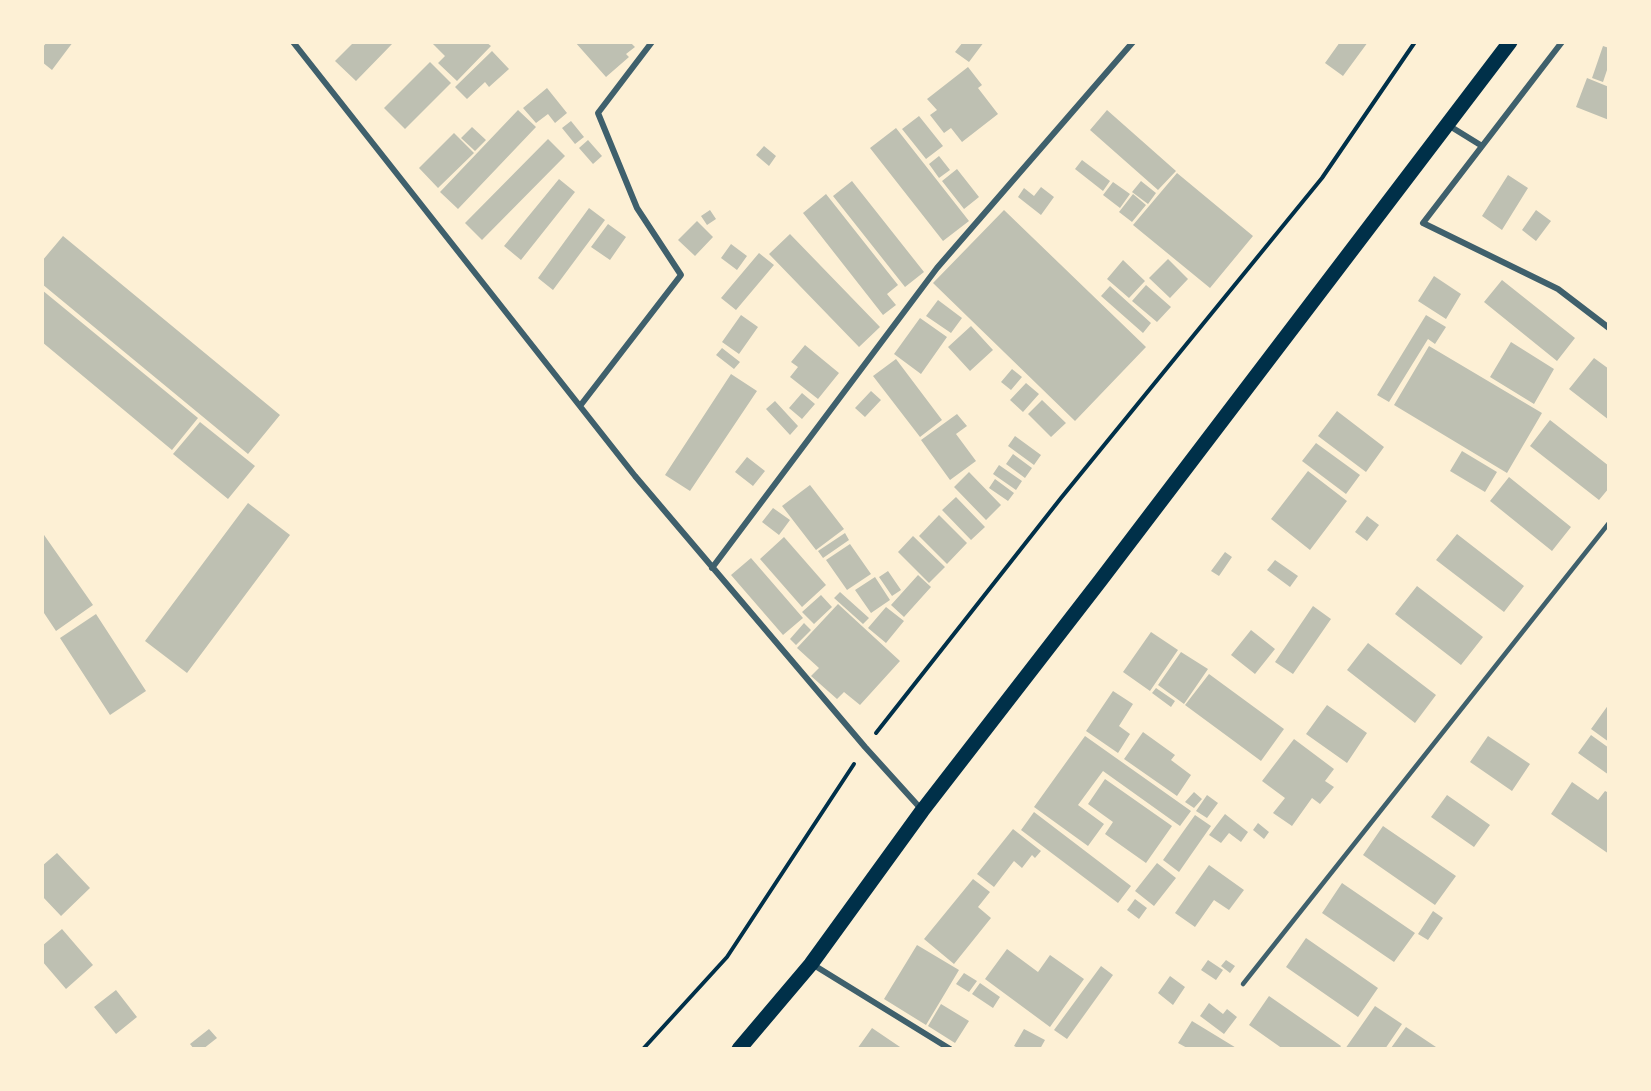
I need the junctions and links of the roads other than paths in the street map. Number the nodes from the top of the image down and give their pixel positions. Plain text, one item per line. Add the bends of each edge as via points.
1 (293, 42) edge
2 (652, 42) edge
3 (1133, 42) edge
4 (1510, 42) edge
5 (1562, 42) edge
6 (1447, 124) junction
7 (1482, 146) junction
8 (1609, 328) edge
9 (580, 406) junction
10 (1609, 523) edge
11 (712, 568) junction
12 (922, 811) junction
13 (812, 964) junction
14 (1243, 984) dead end
15 (739, 1049) edge
16 (950, 1049) edge

1 - 9 street
2 - 9 street via 598,113 637,208 681,275
3 - 11 street via 937,268
4 - 6 main road
5 - 7 street
6 - 7 street
6 - 12 main road
7 - 8 street via 1423,223 1558,289
9 - 11 street
10 - 14 lane
11 - 12 street
12 - 13 main road
13 - 15 main road
13 - 16 street

